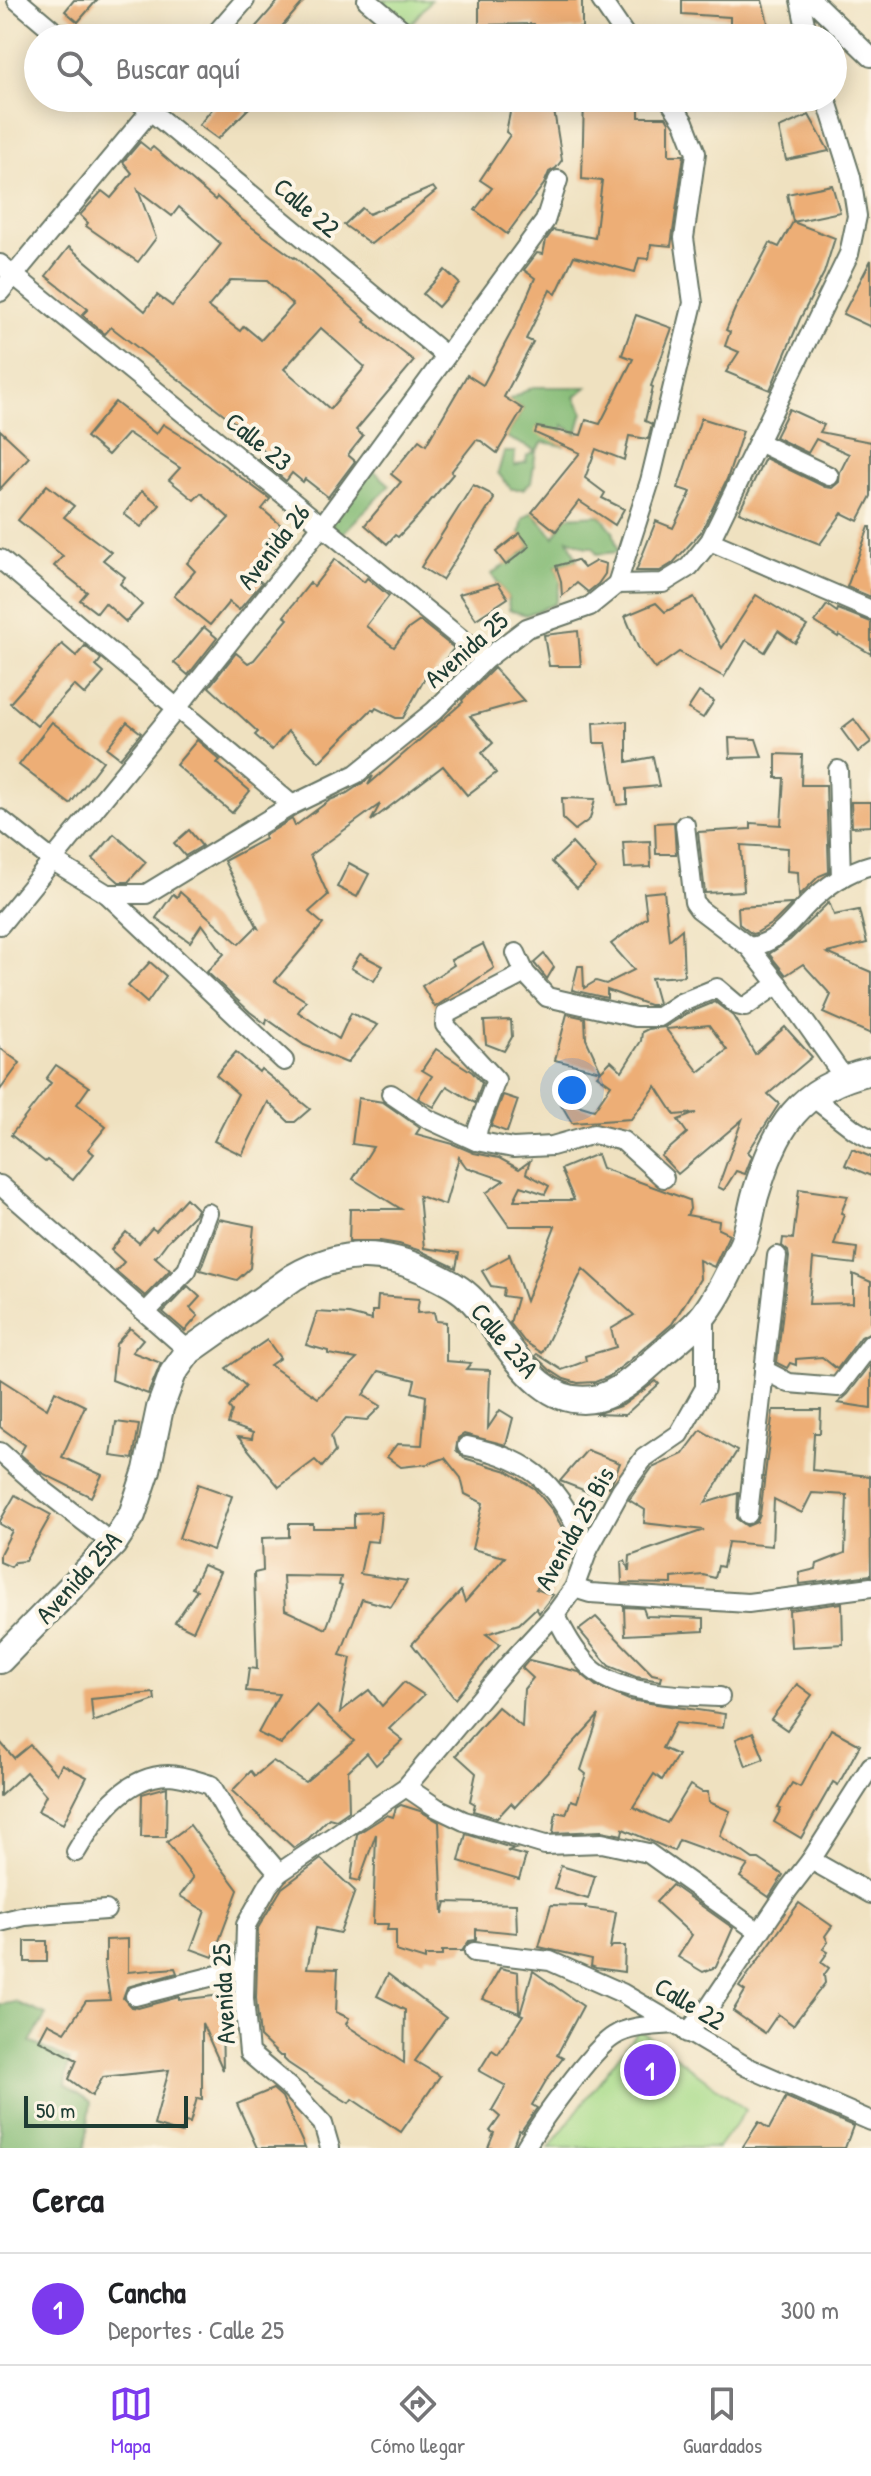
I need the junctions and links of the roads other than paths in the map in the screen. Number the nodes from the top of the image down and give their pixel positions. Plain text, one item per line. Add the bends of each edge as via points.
1 (17, 0) edge
2 (245, 0) edge
3 (367, 0) edge
4 (601, 0) edge
5 (800, 0) edge
6 (812, 0) edge
7 (45, 24) edge
8 (224, 24) edge
9 (395, 24) edge
10 (617, 24) edge
11 (805, 24) edge
12 (837, 24) edge
13 (847, 34) edge
14 (871, 57) edge
15 (149, 112) edge
16 (165, 112) edge
17 (677, 112) edge
18 (830, 112) edge
19 (558, 180) dead end
20 (7, 270) edge
21 (0, 292) edge
22 (446, 356) junction
23 (758, 442) junction
24 (829, 476) dead end
25 (322, 526) junction
26 (710, 541) junction
27 (0, 559) edge
28 (617, 584) junction
29 (871, 610) edge
30 (486, 659) junction
31 (177, 708) junction
32 (838, 770) dead end
33 (292, 805) junction
34 (0, 819) edge
35 (685, 825) dead end
36 (52, 860) junction
37 (871, 865) edge
38 (841, 878) junction
39 (107, 894) junction
40 (0, 925) edge
41 (749, 947) junction
42 (516, 953) dead end
43 (525, 973) junction
44 (778, 984) junction
45 (284, 1061) dead end
46 (871, 1071) edge
47 (845, 1079) junction
48 (391, 1094) dead end
49 (811, 1096) junction
50 (871, 1139) edge
51 (476, 1141) junction
52 (664, 1178) dead end
53 (0, 1185) edge
54 (208, 1213) dead end
55 (777, 1256) dead end
56 (146, 1312) junction
57 (705, 1313) junction
58 (871, 1344) edge
59 (189, 1351) junction
60 (764, 1370) junction
61 (467, 1446) dead end
62 (0, 1452) edge
63 (748, 1514) dead end
64 (113, 1544) junction
65 (588, 1550) junction
66 (871, 1587) edge
67 (574, 1588) junction
68 (555, 1614) junction
69 (0, 1660) edge
70 (720, 1697) dead end
71 (871, 1766) edge
72 (406, 1787) junction
73 (76, 1852) dead end
74 (811, 1860) junction
75 (279, 1873) junction
76 (871, 1894) edge
77 (106, 1910) dead end
78 (0, 1922) edge
79 (759, 1932) junction
80 (474, 1952) dead end
81 (245, 1968) junction
82 (135, 1996) dead end
83 (680, 2028) junction
84 (871, 2121) edge
85 (330, 2148) edge
86 (525, 2148) edge

1 - 7 street
2 - 8 street
3 - 9 street
4 - 10 street
5 - 11 street
6 - 12 street
13 - 14 street
15 - 20 street
16 - 22 street, Calle 22
17 - 28 street via 696,153 684,238 693,303 661,440
18 - 23 street via 857,216 849,254
19 - 22 street, Avenida 26 via 545,221
20 - 21 street
20 - 25 street, Calle 23
22 - 25 street, Avenida 26
23 - 24 street
23 - 26 street
25 - 30 street, Calle 23
25 - 31 street, Avenida 26
26 - 28 street via 689,567 663,583
26 - 29 street
27 - 31 street
28 - 30 street, Avenida 25 via 590,606 527,628
30 - 33 street, Avenida 25 via 434,711 356,774
31 - 33 street
31 - 36 street, Avenida 26
32 - 38 street
33 - 39 street, Avenida 25 via 146,894
34 - 36 street
35 - 41 street via 694,902
36 - 39 street
36 - 40 street, Avenida 26
37 - 38 street
38 - 41 street via 783,933
39 - 45 street
41 - 44 street
42 - 43 street
43 - 44 street via 547,997 635,1017 659,1017 717,988 745,1007
43 - 51 street via 446,1014 445,1025 496,1080
44 - 47 street
46 - 47 main road, Calle 23A
47 - 49 main road, Calle 23A
48 - 51 street
49 - 50 street
49 - 57 main road, Calle 23A via 774,1143 744,1238
51 - 52 street via 513,1148 552,1146 594,1134 623,1141
53 - 56 street
54 - 56 street via 187,1270
55 - 60 street
56 - 59 street
57 - 59 main road, Calle 23A via 628,1384 594,1399 572,1399 533,1377 469,1297 452,1284 392,1258 364,1255 312,1266
57 - 65 street, Avenida 25 Bis via 705,1388 679,1434 644,1458
58 - 60 street via 838,1387 789,1383
59 - 64 main road, Avenida 25A via 173,1373 160,1408 132,1515
60 - 63 street
61 - 65 street via 529,1467 566,1507
62 - 64 street
64 - 69 main road, Avenida 25A
65 - 67 street, Avenida 25 Bis
66 - 67 street via 748,1603
67 - 68 street, Avenida 25 Bis
68 - 70 street via 590,1668 609,1680 677,1696
68 - 72 street, Avenida 25 Bis
71 - 74 street
72 - 75 street, Avenida 25
72 - 79 street via 464,1821 545,1845 602,1843 648,1853
73 - 75 street via 116,1796 166,1775 211,1785 235,1827
74 - 76 street
74 - 79 street
75 - 81 street, Avenida 25 via 246,1925
77 - 78 street
79 - 83 street via 710,2006
80 - 83 street, Calle 22 via 550,1961 622,1993
81 - 82 street
81 - 85 street, Avenida 25 via 249,2053 323,2124
83 - 84 street, Calle 22 via 747,2067
83 - 86 street via 636,2027 613,2036 592,2056

